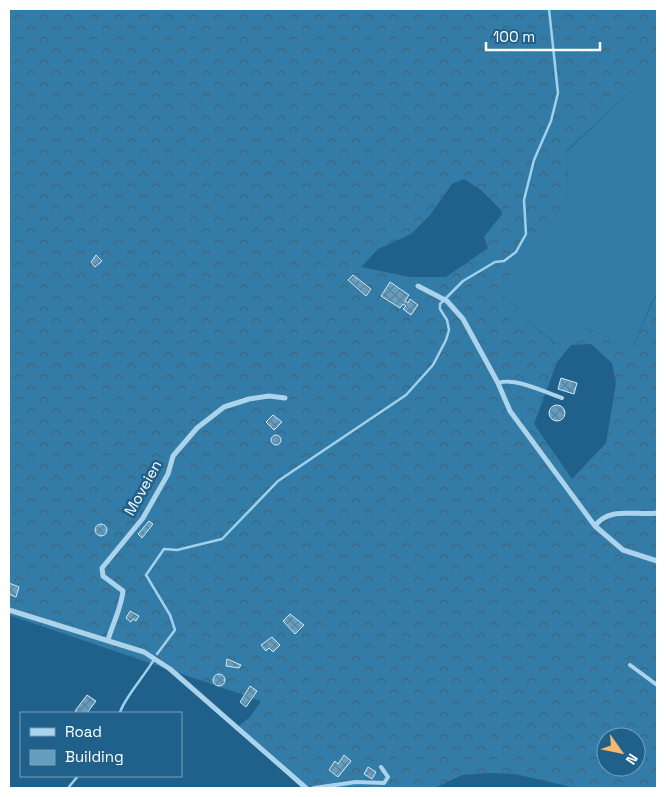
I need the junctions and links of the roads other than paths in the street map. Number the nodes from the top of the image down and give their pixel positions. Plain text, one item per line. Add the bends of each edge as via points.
1 (418, 286) dead end
2 (498, 383) junction
3 (285, 398) dead end
4 (562, 398) dead end
5 (657, 513) edge
6 (595, 526) junction
7 (657, 561) edge
8 (9, 610) edge
9 (108, 640) junction
10 (630, 665) dead end
11 (657, 686) edge
12 (381, 767) dead end
13 (306, 788) edge
14 (314, 788) edge

1 - 2 street via 447,301 462,320
2 - 4 lane via 506,380 517,382
2 - 6 street via 510,411
3 - 9 street, Moveien via 262,397 224,407 197,428 174,456 168,474 143,518 102,568 103,576 123,592 122,606 114,618
5 - 6 street via 614,513 599,520
6 - 7 street via 623,550
8 - 9 street
9 - 13 street via 144,652 170,669
10 - 11 lane
12 - 14 lane via 388,777 384,783 350,782

